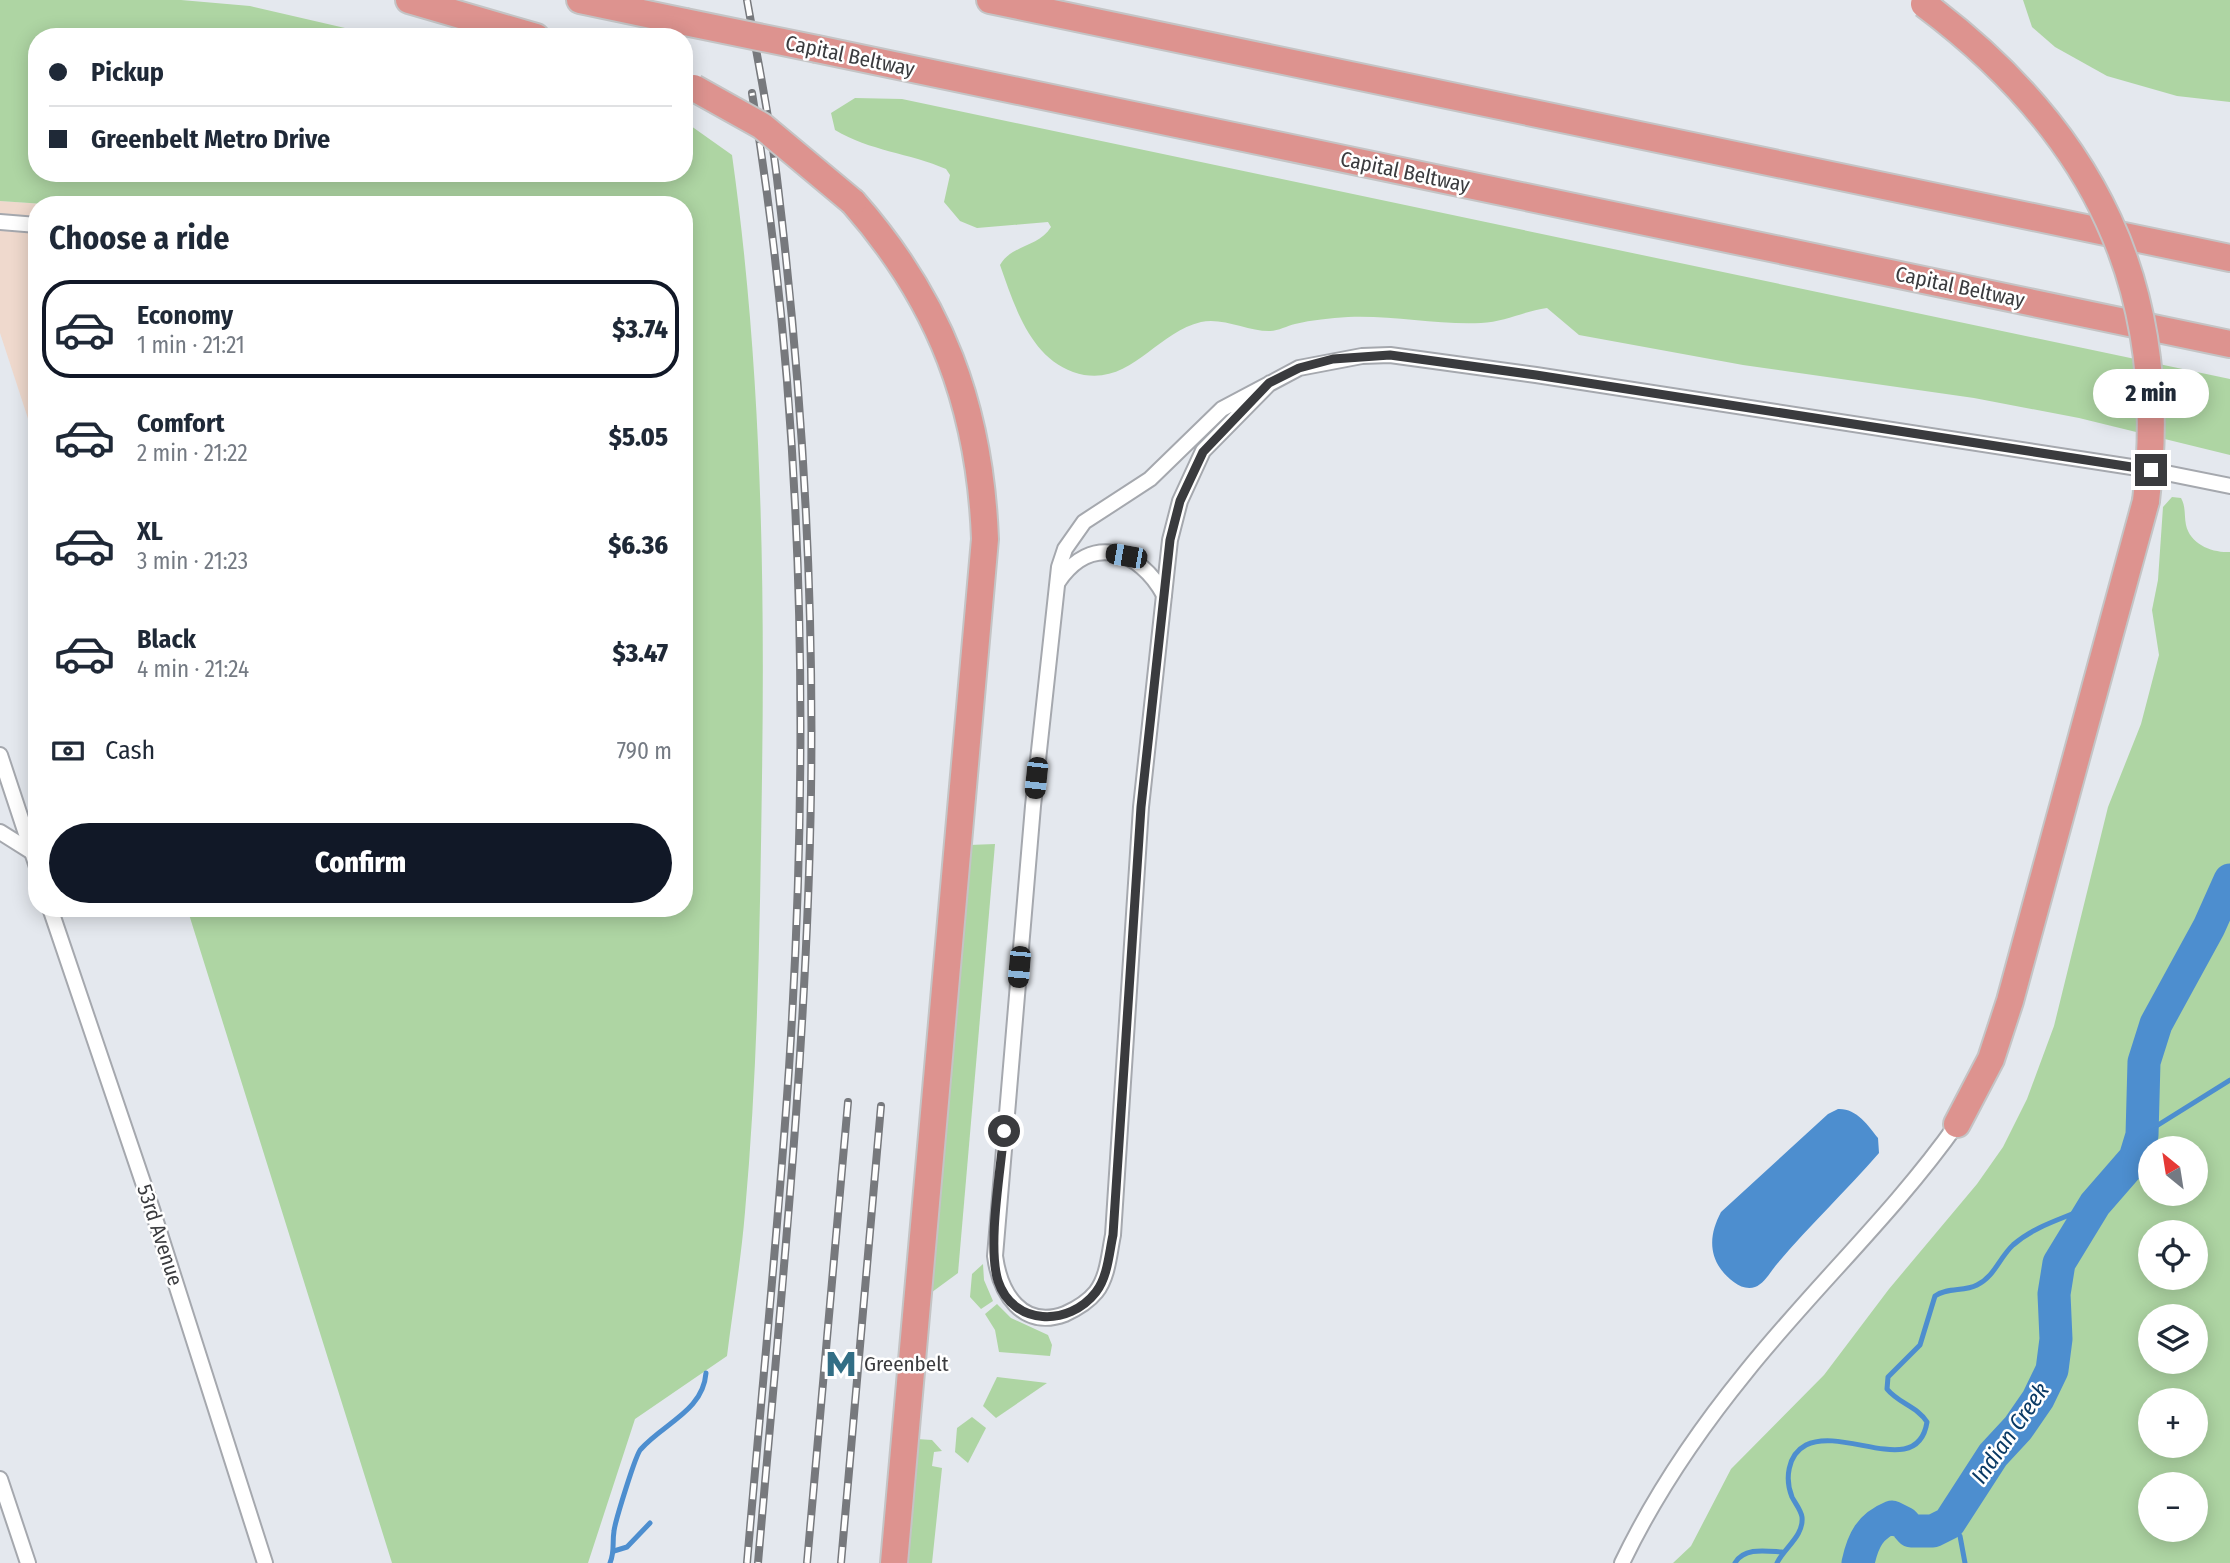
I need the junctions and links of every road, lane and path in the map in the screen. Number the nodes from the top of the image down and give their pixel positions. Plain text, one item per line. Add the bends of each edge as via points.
1 (408, 0) edge
2 (580, 0) edge
3 (990, 0) edge
4 (1920, 2) edge
5 (505, 28) edge
6 (693, 88) edge
7 (0, 222) edge
8 (28, 224) edge
9 (2230, 258) edge
10 (2230, 344) edge
11 (1269, 383) junction
12 (2230, 486) edge
13 (1057, 584) junction
14 (1164, 595) junction
15 (0, 755) edge
16 (0, 832) edge
17 (28, 840) edge
18 (28, 850) edge
19 (53, 917) edge
20 (1957, 1124) joint
21 (0, 1479) edge
22 (28, 1563) edge
23 (265, 1563) edge
24 (894, 1563) edge
25 (1622, 1563) edge

1 - 5 highway
2 - 10 highway, Capital Beltway, bridge
3 - 9 highway
4 - 20 highway, bridge via 2001,66 2035,104 2065,142 2110,222 2141,315 2152,450 2146,501 2010,1001 1991,1059
6 - 24 highway, bridge via 762,126 853,202 881,234 914,282 949,351 964,395 983,493 985,539
7 - 8 street
11 - 12 street via 1299,368 1333,359 1390,355 2151,470
11 - 13 street via 1222,409 1150,479 1084,522 1065,549
11 - 14 street via 1216,435 1194,468 1174,519
13 - 14 street via 1083,559 1108,552 1140,563
13 - 14 street via 1033,806 995,1256 1006,1296 1016,1307 1041,1319 1072,1311 1096,1292 1113,1235 1141,807
15 - 17 street
16 - 18 street
19 - 23 street, 53rd Avenue
20 - 25 street via 1929,1163 1747,1370 1667,1479
21 - 22 street

